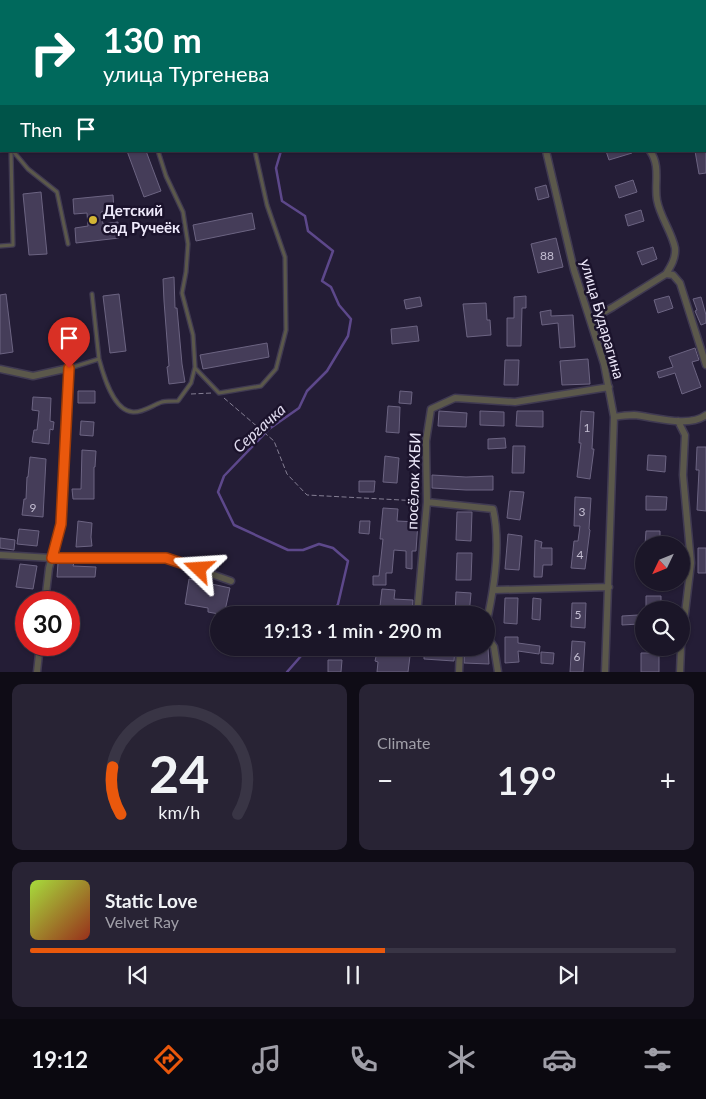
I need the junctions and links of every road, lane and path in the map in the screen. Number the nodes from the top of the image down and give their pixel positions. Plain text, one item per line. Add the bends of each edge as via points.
1 (12, 152) edge
2 (13, 152) edge
3 (158, 152) edge
4 (255, 152) edge
5 (546, 152) edge
6 (651, 152) edge
7 (68, 244) dead end
8 (0, 246) edge
9 (666, 274) junction
10 (92, 294) dead end
11 (590, 320) junction
12 (100, 359) junction
13 (706, 365) edge
14 (195, 367) junction
15 (69, 368) junction
16 (0, 369) edge
17 (608, 387) junction
18 (219, 393) junction
19 (183, 395) junction
20 (706, 415) edge
21 (614, 417) junction
22 (678, 421) junction
23 (427, 502) junction
24 (0, 555) edge
25 (52, 558) junction
26 (231, 581) dead end
27 (609, 587) junction
28 (494, 590) junction
29 (47, 591) edge
30 (686, 601) edge
31 (419, 606) edge
32 (490, 606) edge
33 (495, 653) edge
34 (39, 656) edge
35 (460, 656) edge
36 (681, 656) edge
37 (37, 672) edge
38 (459, 672) edge
39 (498, 672) edge
40 (605, 672) edge
41 (680, 672) edge

1 - 8 lane via 13,245
2 - 7 lane via 57,192
3 - 14 lane via 184,220 188,244 182,293 193,335
4 - 18 lane via 267,205 285,257 286,330 276,369 261,386
5 - 11 street, улица Бударагина via 574,270
6 - 9 street via 657,170 657,200 675,249 673,264
9 - 11 street
9 - 13 street via 673,275 680,283
10 - 12 lane
11 - 17 street, улица Бударагина
12 - 15 lane
12 - 19 lane via 106,383 124,410 134,412 178,401
14 - 18 lane
14 - 19 lane via 191,383
15 - 16 street via 33,376
15 - 25 street via 61,524
17 - 21 street, улица Бударагина
17 - 23 street, посёлок ЖБИ via 515,402 455,398 431,410 426,441
18 - 19 path
18 - 23 path via 270,436 287,474 307,494
20 - 22 street via 699,420
21 - 22 street via 631,415
21 - 27 street, улица Бударагина
22 - 30 street via 685,435 683,475 691,563
23 - 28 street via 493,509 496,523
23 - 31 street, посёлок ЖБИ
24 - 25 street
25 - 26 street via 166,558
25 - 29 street
27 - 28 street
27 - 40 street, улица Бударагина
28 - 32 street
33 - 39 street
34 - 37 street
35 - 38 street
36 - 41 street

